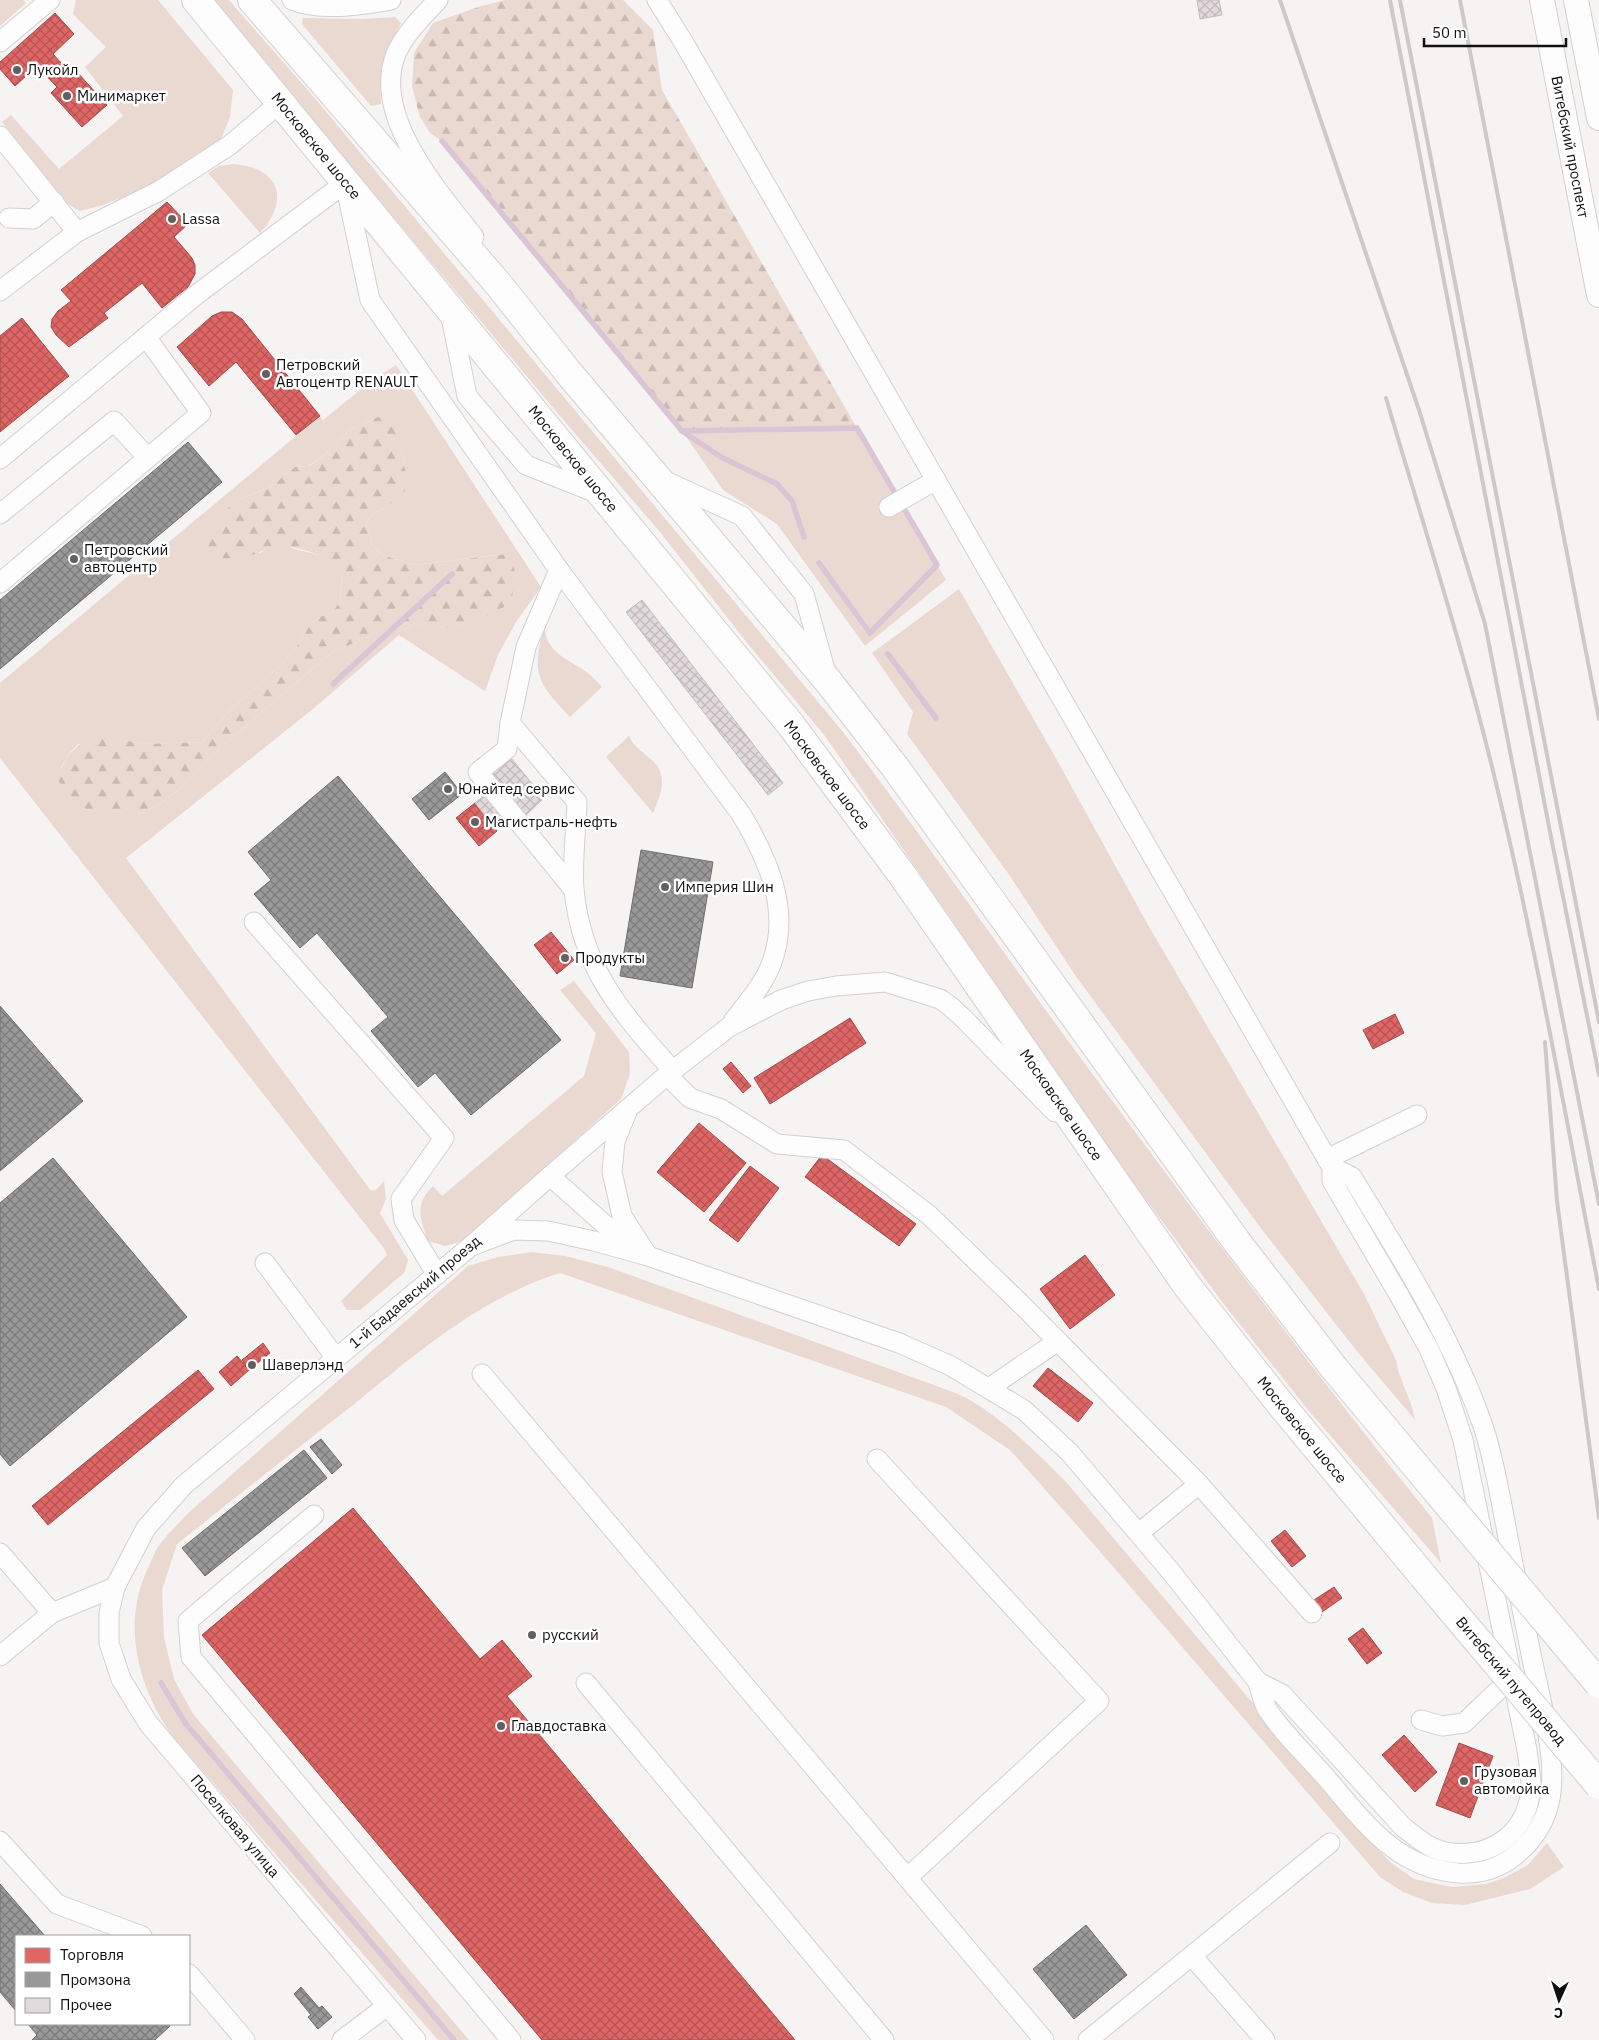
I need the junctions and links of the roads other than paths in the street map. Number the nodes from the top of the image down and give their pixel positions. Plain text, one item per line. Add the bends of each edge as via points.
1 (49, 0) edge
2 (196, 0) edge
3 (252, 0) edge
4 (292, 0) edge
5 (391, 0) edge
6 (438, 0) edge
7 (657, 0) edge
8 (1542, 0) edge
9 (1576, 0) edge
10 (0, 42) edge
11 (280, 102) junction
12 (1599, 118) edge
13 (0, 136) edge
14 (345, 182) junction
15 (54, 202) junction
16 (9, 218) dead end
17 (78, 232) junction
18 (499, 285) junction
19 (0, 291) edge
20 (1599, 295) edge
21 (448, 306) junction
22 (146, 337) junction
23 (148, 458) junction
24 (0, 459) edge
25 (659, 478) junction
26 (936, 480) junction
27 (602, 495) junction
28 (889, 507) dead end
29 (0, 514) edge
30 (558, 570) junction
31 (0, 583) edge
32 (828, 681) junction
33 (510, 722) junction
34 (574, 890) junction
35 (254, 922) dead end
36 (729, 1027) junction
37 (670, 1073) junction
38 (629, 1107) junction
39 (1417, 1115) dead end
40 (1089, 1147) junction
41 (1330, 1163) junction
42 (550, 1176) junction
43 (471, 1246) junction
44 (648, 1256) junction
45 (265, 1263) dead end
46 (437, 1275) junction
47 (1058, 1341) junction
48 (336, 1358) junction
49 (482, 1374) dead end
50 (989, 1388) junction
51 (877, 1460) dead end
52 (1199, 1484) junction
53 (314, 1515) dead end
54 (1139, 1533) junction
55 (0, 1553) edge
56 (6, 1574) edge
57 (1423, 1576) joint
58 (115, 1588) junction
59 (52, 1613) junction
60 (1312, 1613) dead end
61 (0, 1656) edge
62 (1510, 1678) junction
63 (1258, 1682) junction
64 (586, 1683) dead end
65 (1599, 1684) edge
66 (1420, 1720) dead end
67 (1599, 1785) edge
68 (0, 1841) edge
69 (1330, 1843) dead end
70 (907, 1878) junction
71 (139, 1935) edge
72 (1192, 1956) junction
73 (190, 1975) edge
74 (387, 2006) junction
75 (245, 2040) edge
76 (342, 2040) edge
77 (416, 2040) edge
78 (511, 2040) edge
79 (884, 2040) edge
80 (1044, 2040) edge
81 (1088, 2040) edge
82 (1264, 2040) edge

1 - 10 street
2 - 11 highway, Московское шоссе
3 - 18 highway
4 - 5 street via 313,5 356,6
6 - 18 street via 407,35 396,54 390,86 395,114 414,154 475,238
7 - 26 street
8 - 20 main road, Витебский проспект
9 - 12 main road
11 - 14 highway, Московское шоссе
11 - 17 street via 230,145 159,192
13 - 15 street
14 - 21 highway, Московское шоссе
14 - 22 street
14 - 30 street via 370,300
15 - 16 street via 33,220
15 - 17 street
17 - 19 street
18 - 25 highway
21 - 27 highway, Московское шоссе
21 - 27 street via 467,396 526,465
22 - 23 street via 201,413
22 - 24 street
23 - 29 street via 114,421
23 - 31 street
25 - 32 highway
25 - 32 street via 742,516 804,594
26 - 28 street
26 - 41 street
27 - 40 highway, Московское шоссе via 791,725 903,876
30 - 33 street via 526,647
30 - 36 street via 741,814 769,868 780,915 772,963 753,996
32 - 65 highway, bridge via 895,766 1237,1242 1334,1368
33 - 34 street via 577,802
33 - 34 street via 507,749 478,772
34 - 37 street via 586,948 601,981
35 - 46 street via 444,1138 401,1199 404,1220
36 - 37 street, 1-й Бадаевский проезд
36 - 40 street via 781,1000 836,986 885,982 913,990 950,1006
37 - 38 street, 1-й Бадаевский проезд
37 - 47 street via 690,1098 721,1109 777,1144 844,1150 929,1215
38 - 42 street, 1-й Бадаевский проезд
38 - 44 street via 615,1141 612,1172 622,1216
39 - 41 street
40 - 57 highway, Московское шоссе via 1188,1287
41 - 62 street via 1332,1181 1400,1295 1446,1388 1462,1440
41 - 63 street via 1352,1177 1450,1345 1484,1429 1550,1754 1550,1798 1544,1819 1519,1852 1493,1868 1466,1874 1440,1872 1418,1864 1399,1854 1373,1832 1268,1711
42 - 43 street, 1-й Бадаевский проезд
42 - 44 street via 604,1224
43 - 44 street via 514,1230 548,1231
43 - 46 street, 1-й Бадаевский проезд
44 - 50 street via 899,1343 951,1366
45 - 48 street
46 - 48 street, 1-й Бадаевский проезд
47 - 50 street
47 - 52 street
48 - 58 street, 1-й Бадаевский проезд via 184,1485 146,1528
49 - 70 street
50 - 54 street via 1024,1410 1070,1453
51 - 70 street via 1100,1701
52 - 54 street
52 - 60 street
53 - 78 street via 188,1621 191,1657
54 - 63 street
55 - 56 street
56 - 59 street
57 - 67 highway, Витебский путепровод, bridge
58 - 59 street
58 - 74 street, Поселковая улица via 109,1614 109,1643 121,1678 148,1722
59 - 61 street
62 - 63 street via 1527,1750 1531,1785 1527,1806 1519,1826 1505,1841 1486,1850 1468,1853 1446,1852 1425,1844 1403,1827 1282,1694
62 - 66 street via 1464,1723 1442,1726
64 - 79 street
68 - 71 street via 57,1904
69 - 72 street
70 - 80 street
72 - 81 street
72 - 82 street
73 - 75 street
74 - 76 street
74 - 77 street, Поселковая улица

